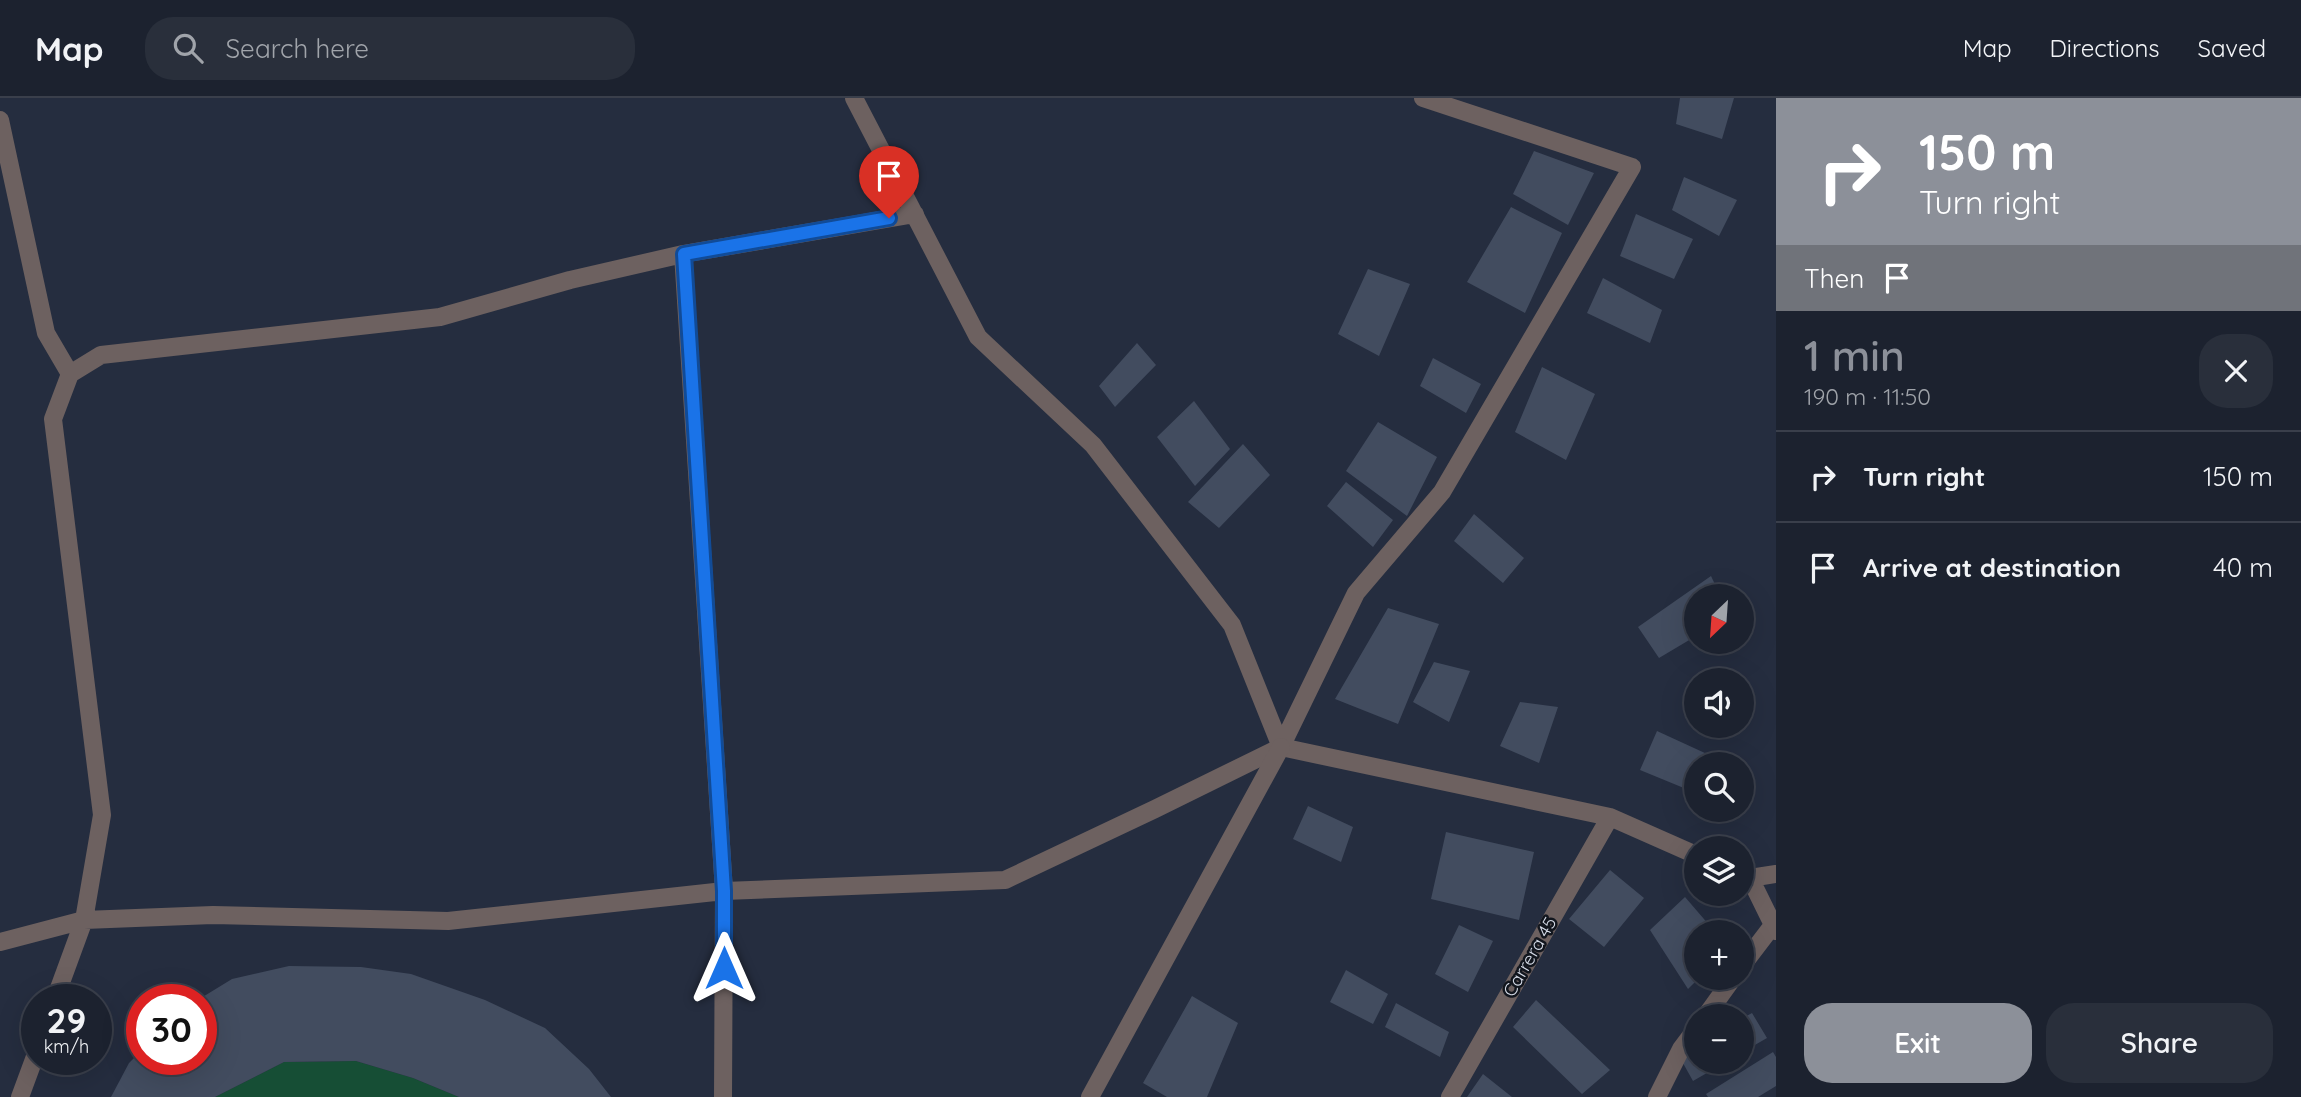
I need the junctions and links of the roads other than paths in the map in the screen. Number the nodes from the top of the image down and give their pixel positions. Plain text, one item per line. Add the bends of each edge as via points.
1 (854, 98) edge
2 (1423, 98) edge
3 (0, 120) edge
4 (915, 214) junction
5 (684, 254) junction
6 (70, 374) junction
7 (1281, 747) junction
8 (1610, 817) junction
9 (1684, 850) edge
10 (1776, 874) edge
11 (1754, 875) edge
12 (724, 891) junction
13 (1754, 891) edge
14 (84, 920) junction
15 (1774, 928) edge
16 (0, 942) edge
17 (1754, 952) edge
18 (61, 984) edge
19 (1684, 1045) edge
20 (28, 1075) edge
21 (20, 1097) edge
22 (723, 1097) edge
23 (1090, 1097) edge
24 (1450, 1097) edge
25 (1657, 1097) edge

1 - 4 street
2 - 7 street via 1632,167 1442,492 1356,593
3 - 6 street via 46,333
4 - 5 street
4 - 7 street via 978,337 1093,445 1232,625
5 - 6 street via 440,317 101,355
5 - 12 street
6 - 14 street via 53,419 102,815
7 - 8 street
7 - 12 street via 1005,880
7 - 23 street
8 - 9 street
8 - 24 street, Carrera 45
10 - 11 street
12 - 14 street via 449,921 213,915
12 - 22 street
13 - 15 street
14 - 16 street
14 - 18 street
15 - 17 street
19 - 25 street
20 - 21 street

